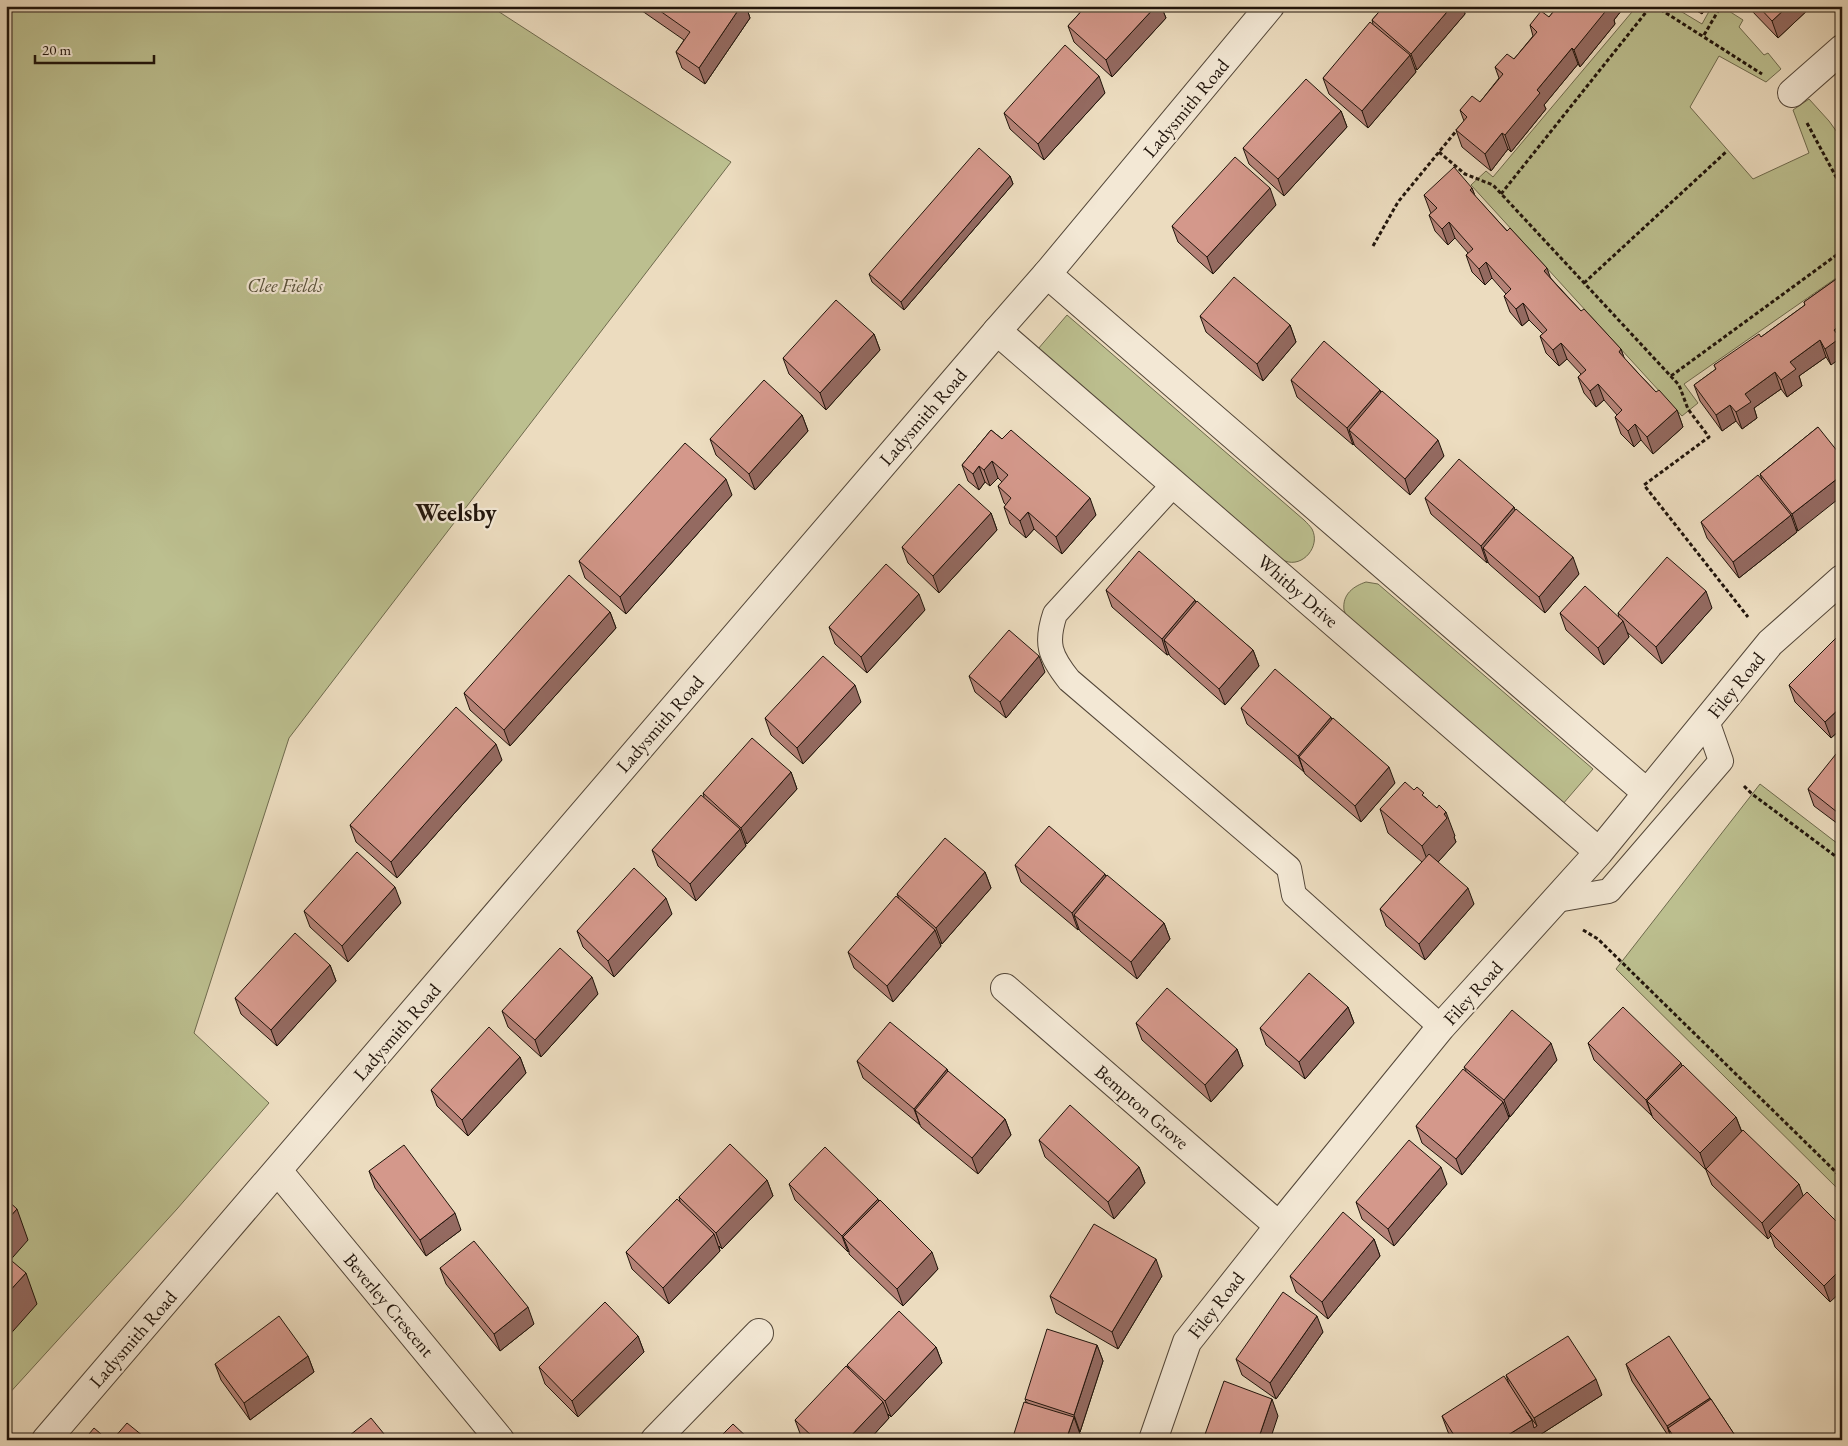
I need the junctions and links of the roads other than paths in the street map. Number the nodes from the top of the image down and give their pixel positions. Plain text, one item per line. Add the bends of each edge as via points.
1 (1270, 6) edge
2 (1842, 49) edge
3 (1792, 93) road end
4 (1047, 274) junction
5 (997, 331) junction
6 (1174, 484) junction
7 (1842, 579) edge
8 (1706, 721) junction
9 (1647, 792) junction
10 (1599, 852) junction
11 (1551, 907) junction
12 (1005, 988) dead end
13 (1441, 1027) junction
14 (278, 1171) junction
15 (1279, 1226) junction
16 (759, 1333) dead end
17 (46, 1440) edge
18 (500, 1440) edge
19 (655, 1440) edge
20 (1153, 1440) edge

1 - 4 street, Ladysmith Road
2 - 3 street
4 - 5 street, Ladysmith Road
4 - 9 street
5 - 6 street, Whitby Drive
5 - 14 street, Ladysmith Road
6 - 10 street, Whitby Drive
6 - 13 lane via 1055,614 1050,630 1050,649 1058,666 1070,680 1289,868 1294,895
7 - 8 street, Filey Road via 1770,643
8 - 9 street, Filey Road
8 - 11 lane via 1721,762 1610,891
9 - 10 street, Filey Road
10 - 11 street, Filey Road
11 - 13 street, Filey Road
12 - 15 street, Bempton Grove
13 - 15 street, Filey Road
14 - 17 street, Ladysmith Road
14 - 18 street, Beverley Crescent
15 - 20 street, Filey Road via 1187,1342
16 - 19 street

